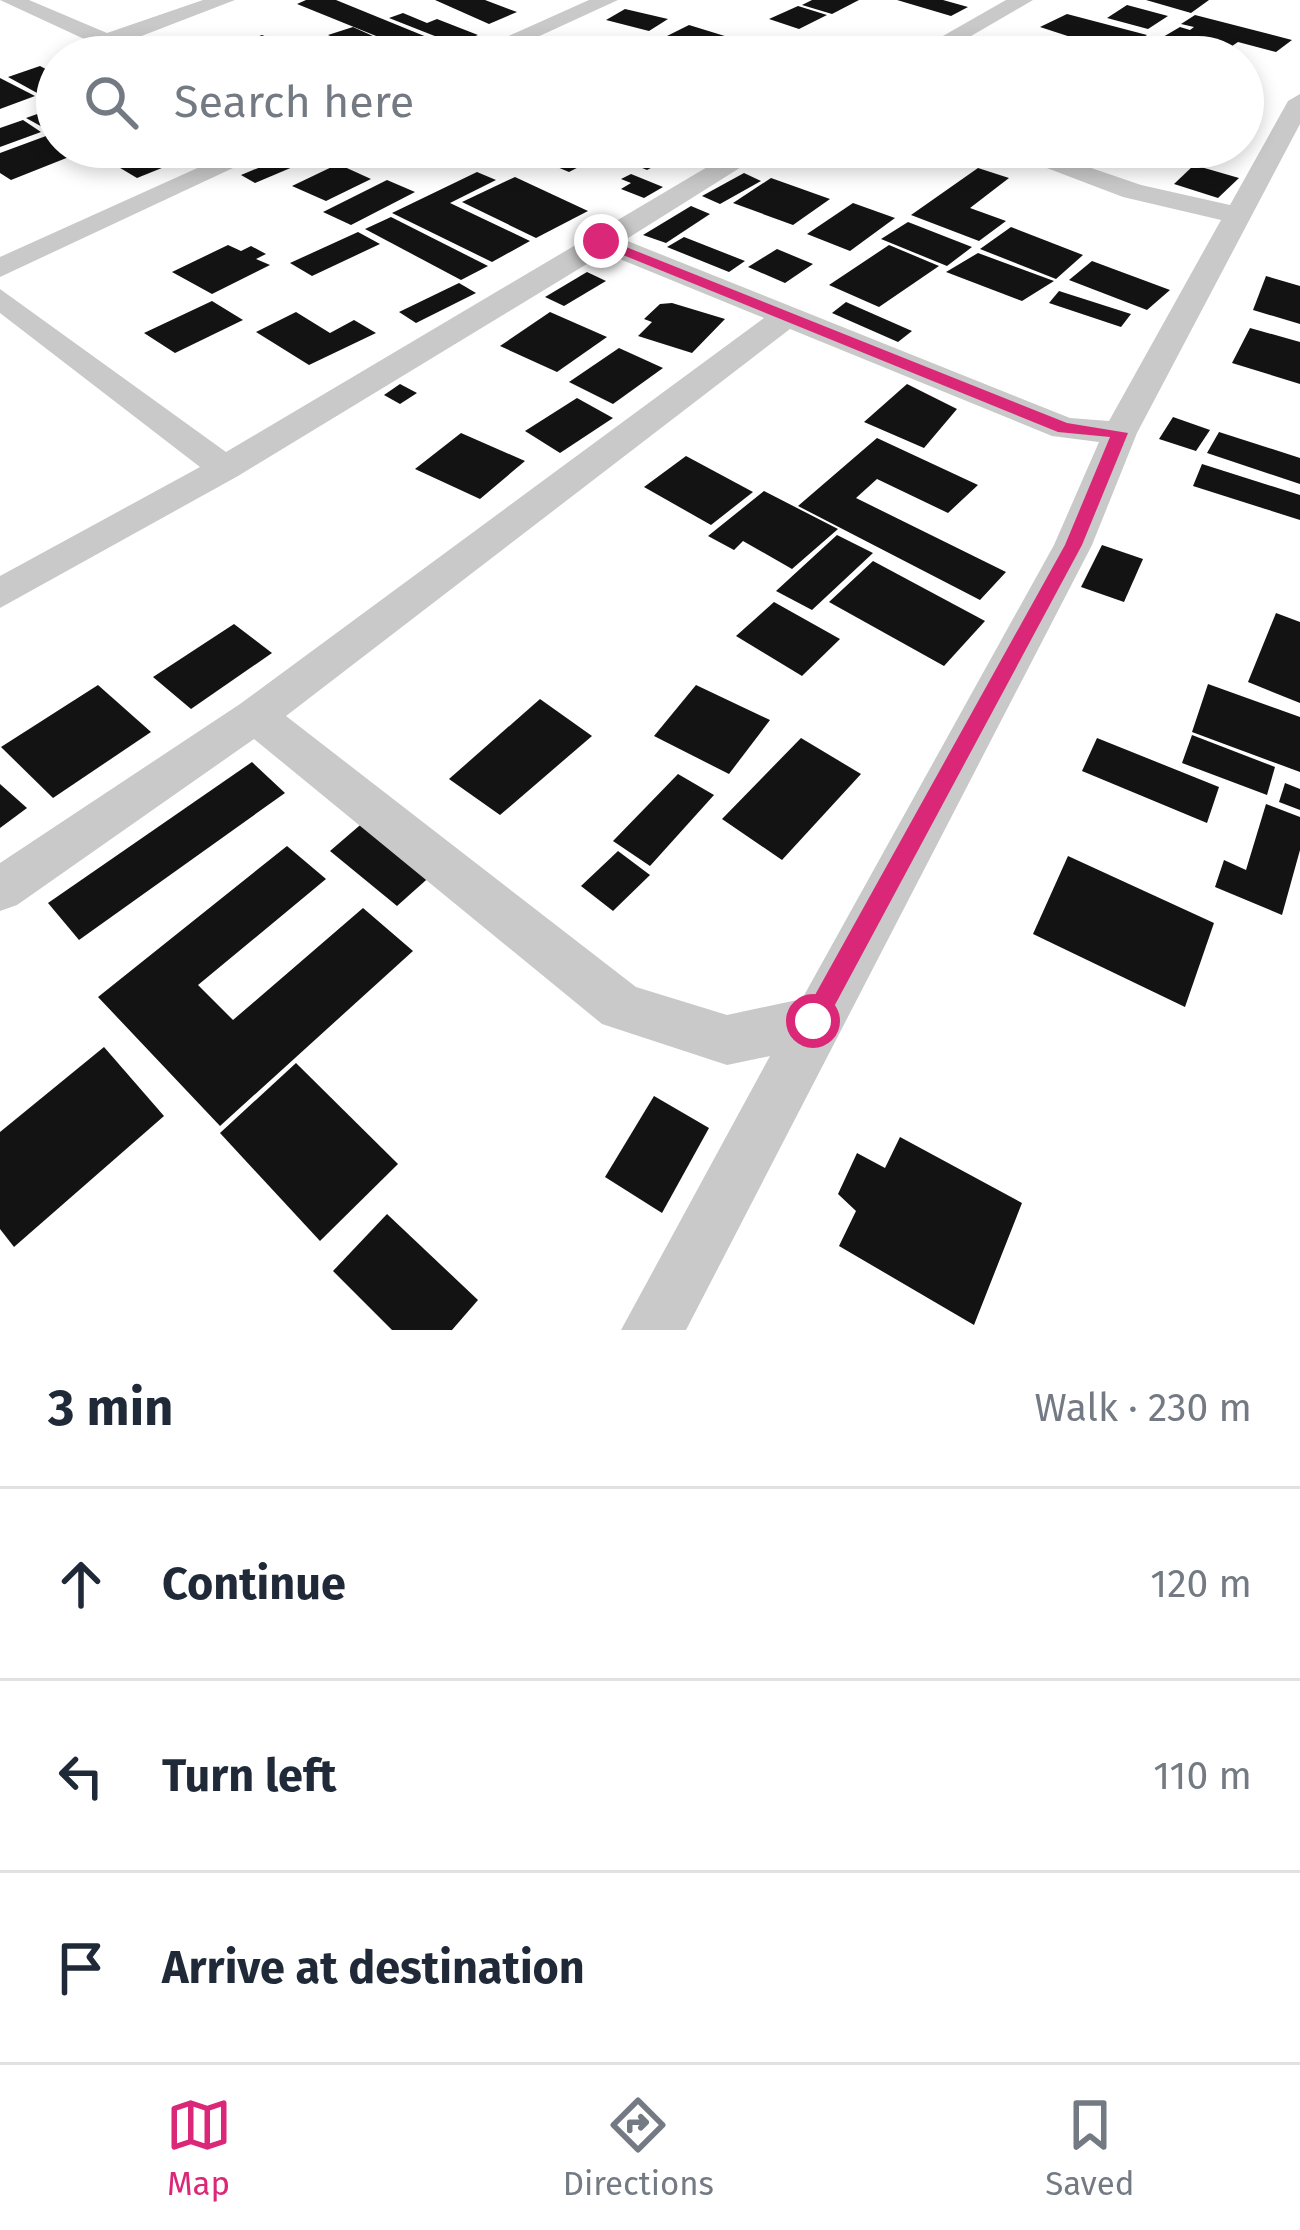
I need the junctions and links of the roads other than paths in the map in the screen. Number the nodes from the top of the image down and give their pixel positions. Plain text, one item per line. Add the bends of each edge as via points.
1 (10, 0) edge
2 (224, 0) edge
3 (607, 0) edge
4 (1022, 0) edge
5 (99, 36) edge
6 (120, 36) edge
7 (523, 36) edge
8 (956, 36) edge
9 (1295, 122) edge
10 (220, 168) edge
11 (724, 168) edge
12 (1066, 168) edge
13 (1239, 216) junction
14 (601, 241) junction
15 (0, 268) edge
16 (0, 298) edge
17 (788, 316) junction
18 (1120, 433) junction
19 (225, 468) junction
20 (0, 595) edge
21 (255, 716) junction
22 (0, 890) edge
23 (813, 1021) junction
24 (652, 1330) edge

1 - 5 street
2 - 6 street
3 - 7 street
4 - 8 street
9 - 13 street
10 - 15 street
11 - 14 street
12 - 13 street
13 - 18 street
14 - 17 street
14 - 19 street
16 - 19 street
17 - 18 street via 1064,428
17 - 21 street
18 - 23 street via 1073,545
19 - 20 street
21 - 22 street
21 - 23 street via 621,1007 727,1040
23 - 24 street

